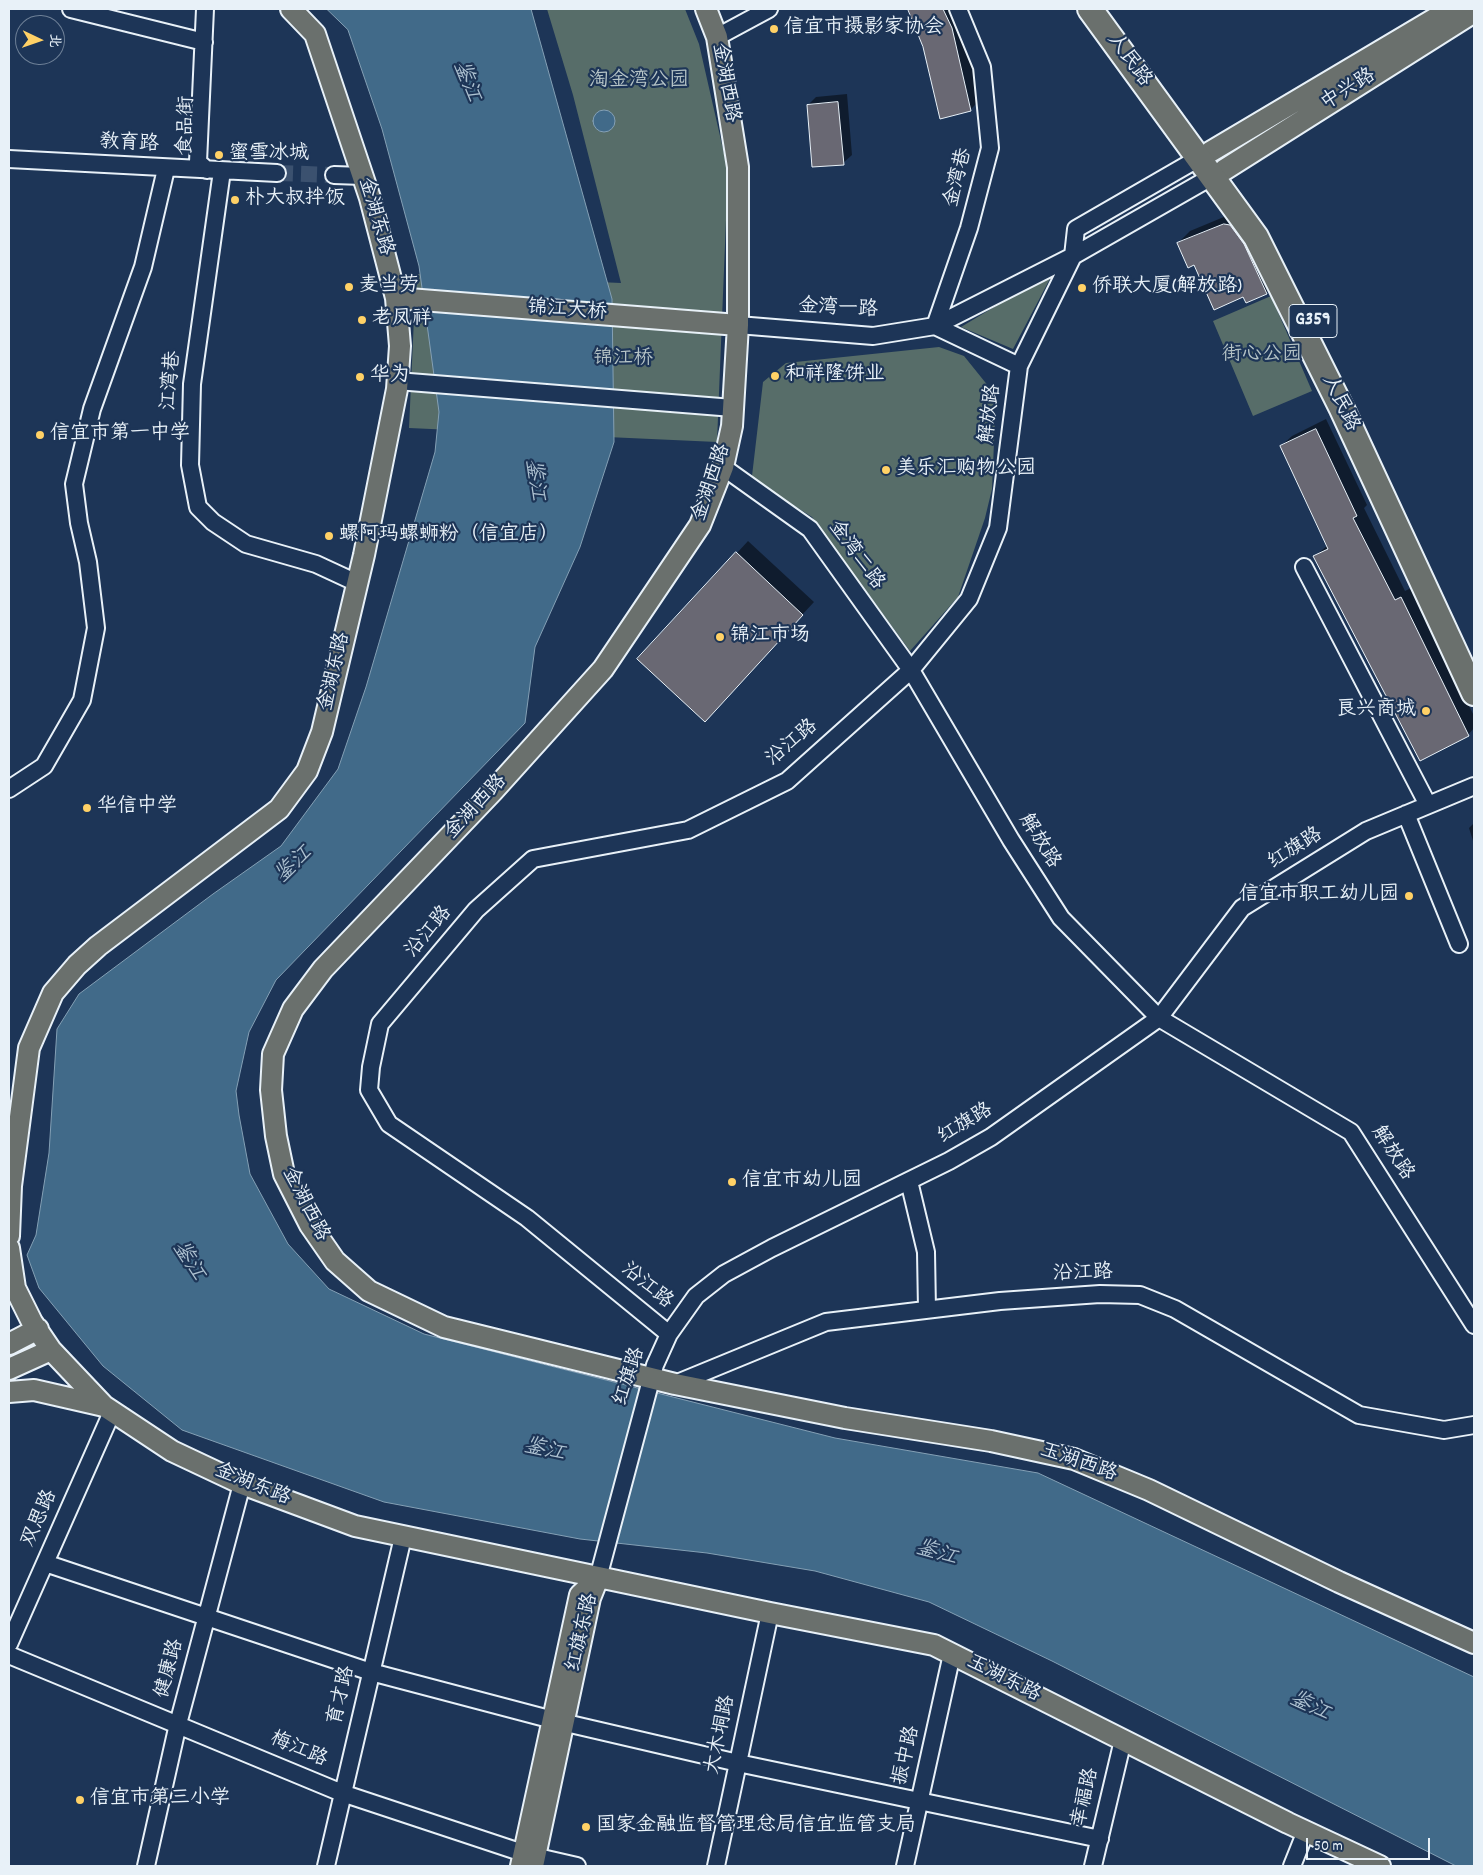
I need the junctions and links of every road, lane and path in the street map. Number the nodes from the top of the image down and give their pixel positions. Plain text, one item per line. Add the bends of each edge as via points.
1 (71, 9) edge
2 (205, 9) edge
3 (214, 9) edge
4 (291, 9) edge
5 (706, 9) edge
6 (769, 9) edge
7 (958, 9) edge
8 (1090, 9) edge
9 (1107, 9) edge
10 (1451, 9) edge
11 (1474, 12) edge
12 (717, 37) junction
13 (204, 42) junction
14 (9, 159) edge
15 (1211, 164) junction
16 (166, 169) junction
17 (214, 171) junction
18 (277, 173) tunnel mouth
19 (334, 175) tunnel mouth
20 (363, 176) junction
21 (1073, 256) junction
22 (396, 298) junction
23 (738, 325) junction
24 (935, 326) junction
25 (1019, 366) junction
26 (397, 381) junction
27 (733, 408) junction
28 (723, 467) junction
29 (1304, 568) dead end
30 (357, 583) junction
31 (1474, 661) edge
32 (911, 670) junction
33 (1474, 693) edge
34 (1474, 786) edge
35 (9, 789) edge
36 (1428, 805) junction
37 (1406, 814) junction
38 (1459, 944) dead end
39 (1159, 1018) junction
40 (909, 1181) junction
41 (9, 1236) edge
42 (9, 1259) edge
43 (927, 1310) junction
44 (1474, 1325) edge
45 (38, 1329) junction
46 (669, 1334) junction
47 (9, 1344) edge
48 (51, 1350) junction
49 (9, 1369) edge
50 (651, 1379) junction
51 (675, 1384) junction
52 (9, 1392) edge
53 (108, 1409) junction
54 (1474, 1425) edge
55 (242, 1484) junction
56 (403, 1537) junction
57 (45, 1563) junction
58 (598, 1578) junction
59 (770, 1613) junction
60 (207, 1617) junction
61 (9, 1644) edge
62 (1474, 1644) edge
63 (952, 1654) junction
64 (9, 1655) edge
65 (371, 1672) junction
66 (558, 1721) junction
67 (178, 1724) junction
68 (1123, 1740) junction
69 (738, 1763) junction
70 (342, 1793) junction
71 (920, 1801) junction
72 (1306, 1831) junction
73 (1100, 1838) junction
74 (528, 1861) edge
75 (146, 1866) edge
76 (326, 1866) edge
77 (577, 1866) edge
78 (716, 1866) edge
79 (905, 1866) edge
80 (1093, 1866) edge
81 (1292, 1866) edge
82 (1380, 1866) edge

1 - 13 street
2 - 13 street, 食品街
3 - 17 street, 食品街
4 - 20 main road, 金湖东路 via 315,34
5 - 12 main road, 金湖西路
6 - 12 street
7 - 24 street, 金湾巷 via 982,67 990,148 969,228
8 - 15 highway, 人民路 / G359
9 - 15 highway, 人民路 / G359
10 - 15 main road, 中兴路
11 - 15 main road, 中兴路
12 - 23 main road, 金湖西路 via 738,168
13 - 17 street, 食品街 via 198,162
14 - 16 street, 教育路
15 - 21 street
15 - 21 street, 解放路 via 1076,229
15 - 31 highway, 人民路 / G359 via 1268,230 1354,403
15 - 33 highway, 人民路 / G359 via 1256,237 1342,409
16 - 17 street, 教育路
16 - 35 street via 143,267 92,409 74,484 96,628 82,700 44,766
17 - 18 street, 教育路
17 - 30 street, 江湾巷 via 192,384 190,465 198,507 213,522 246,544 316,564
19 - 20 street
20 - 22 main road, 金湖东路
21 - 24 street, 金湾一路
21 - 25 street, 解放路
22 - 23 main road, 锦江大桥
22 - 26 main road, 金湖东路 via 400,346
23 - 24 street, 金湾一路 via 873,336
23 - 27 main road, 金湖西路
24 - 25 street
25 - 32 street, 解放路 via 998,528 969,599
26 - 27 street
26 - 30 main road, 金湖东路
27 - 28 main road, 金湖西路
28 - 32 street, 金湾二路 via 810,529
28 - 50 main road, 金湖西路 via 700,525 603,669 494,791 323,969 293,1008 273,1054 271,1090 284,1174 310,1225 335,1261 369,1291 444,1327
29 - 36 street
30 - 41 main road, 金湖东路 via 322,732 307,771 278,809 98,946 53,993 29,1048 11,1186
32 - 39 street, 解放路 via 1061,918
32 - 46 street, 沿江路 via 787,781 688,830 533,859 476,910 380,1024 370,1090 389,1124 527,1218
34 - 36 street, 红旗路
36 - 37 street, 红旗路
37 - 38 street
37 - 39 street, 红旗路 via 1366,831 1242,908
39 - 40 street, 红旗路 via 991,1138
39 - 44 street, 解放路 via 1351,1132
40 - 43 street via 926,1252
40 - 46 street, 红旗路 via 724,1274 696,1296
42 - 45 main road, 金湖东路 via 15,1288
43 - 51 street, 沿江路 via 826,1322
43 - 54 street, 沿江路 via 1000,1301 1100,1294 1140,1295 1175,1309 1359,1415 1444,1430
45 - 47 main road
45 - 48 main road, 金湖东路
46 - 50 street, 红旗路
48 - 49 main road
48 - 53 main road, 金湖东路
50 - 51 main road, 玉湖西路
50 - 58 street, 红旗路
51 - 62 main road, 玉湖西路 via 1074,1459 1149,1490
52 - 53 main road via 34,1390
53 - 55 main road, 金湖东路 via 172,1451
53 - 57 street, 双思路
55 - 56 main road, 金湖东路 via 355,1526
55 - 60 street, 健康路
56 - 58 main road, 金湖东路
56 - 65 street, 育才路
57 - 60 street
57 - 61 street, 双思路
58 - 59 main road, 玉湖东路
58 - 66 main road, 红旗东路
59 - 63 main road, 玉湖东路 via 934,1645
59 - 69 street, 大木垌路
60 - 65 street
60 - 67 street, 健康路
63 - 68 main road, 玉湖东路
63 - 71 street, 振中路
64 - 67 street, 梅江路
65 - 66 street
65 - 70 street, 育才路
66 - 69 street
66 - 74 main road, 红旗东路
67 - 70 street, 梅江路
67 - 75 street, 健康路
68 - 72 main road, 玉湖东路
68 - 73 street, 幸福路
69 - 71 street
69 - 78 street, 大木垌路
70 - 74 street, 梅江路
70 - 76 street, 育才路
71 - 73 street
71 - 79 street, 振中路
72 - 81 street
72 - 82 main road, 玉湖东路
73 - 80 street, 幸福路
74 - 77 street, 梅江路

